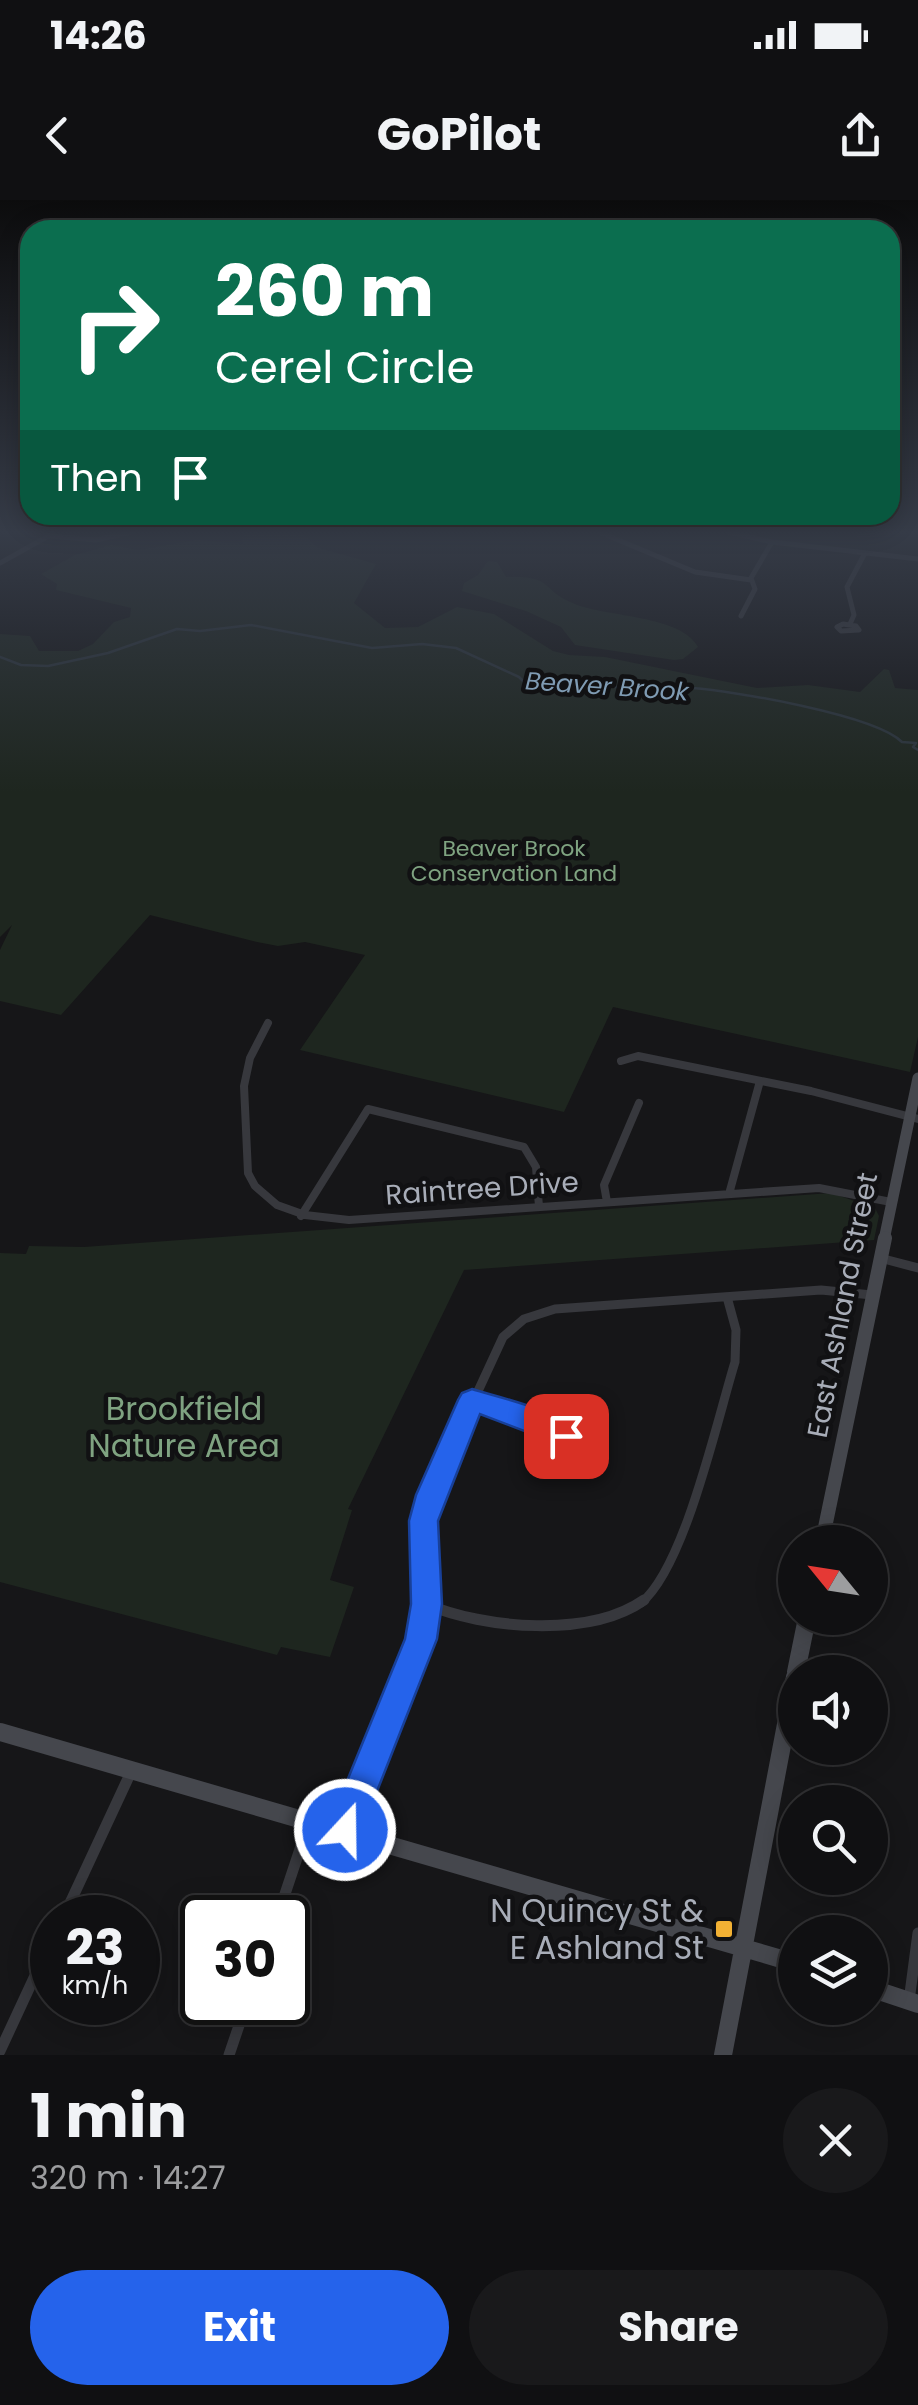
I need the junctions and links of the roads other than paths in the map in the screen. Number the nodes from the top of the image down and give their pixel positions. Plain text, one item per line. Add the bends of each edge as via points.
1 (852, 619) edge
2 (850, 624) dead end
3 (268, 1023) dead end
4 (620, 1061) dead end
5 (918, 1078) edge
6 (760, 1080) junction
7 (639, 1102) dead end
8 (914, 1118) edge
9 (729, 1194) junction
10 (607, 1202) junction
11 (891, 1202) junction
12 (539, 1207) junction
13 (301, 1216) junction
14 (880, 1258) junction
15 (918, 1268) edge
16 (872, 1295) junction
17 (727, 1297) junction
18 (472, 1400) junction
19 (575, 1445) dead end
20 (825, 1525) edge
21 (426, 1604) junction
22 (0, 1732) edge
23 (779, 1765) edge
24 (133, 1768) junction
25 (310, 1819) junction
26 (345, 1830) junction
27 (74, 1895) edge
28 (285, 1895) edge
29 (918, 1932) edge
30 (744, 1946) junction
31 (778, 1957) edge
32 (30, 1987) edge
33 (888, 1994) edge
34 (913, 2002) edge
35 (239, 2025) edge
36 (0, 2051) edge
37 (229, 2055) edge
38 (724, 2055) edge

1 - 2 street
3 - 13 street, Raintree Drive via 251,1050 242,1092 245,1162 255,1186
4 - 6 street via 638,1056
5 - 8 main road, East Ashland Street
6 - 8 street
6 - 9 street
7 - 10 street via 604,1184
8 - 11 main road, East Ashland Street
9 - 10 street, Raintree Drive
9 - 11 street, Raintree Drive via 820,1188
10 - 12 street, Raintree Drive
11 - 14 main road, East Ashland Street
12 - 13 street, Raintree Drive via 348,1220
12 - 13 street via 536,1168 524,1147 368,1109
14 - 15 street
14 - 16 main road, East Ashland Street
16 - 17 street via 821,1290
16 - 20 main road, East Ashland Street
17 - 18 street via 555,1309 524,1319 503,1337
17 - 21 street via 735,1362 678,1548 655,1590 634,1607 600,1619 462,1618
18 - 19 street via 548,1425
18 - 21 street via 423,1521
21 - 26 street via 421,1639
22 - 24 main road
23 - 30 main road
24 - 25 main road
24 - 27 street
25 - 26 main road
25 - 28 street
26 - 30 main road
29 - 34 street
30 - 31 main road
30 - 38 main road
32 - 36 street
33 - 34 main road
35 - 37 street

